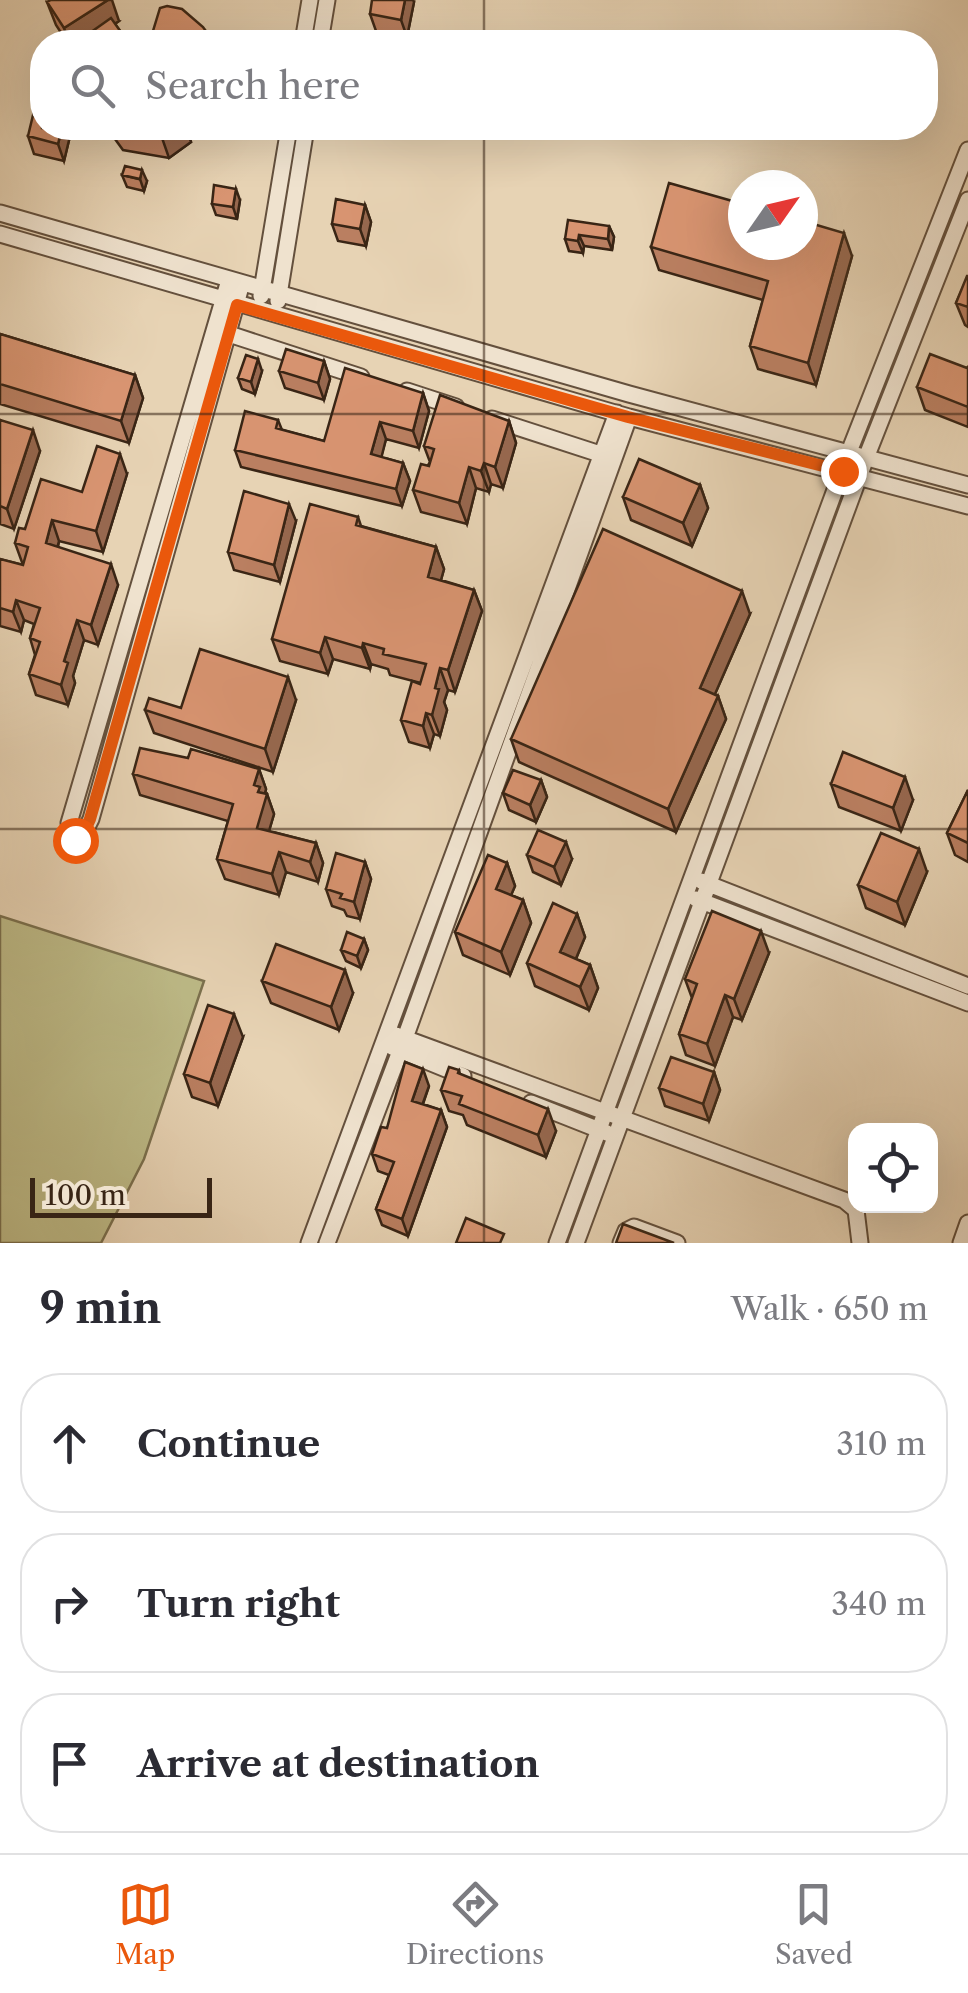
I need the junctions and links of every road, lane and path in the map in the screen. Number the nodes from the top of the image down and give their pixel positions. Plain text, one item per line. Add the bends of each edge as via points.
1 (310, 0) edge
2 (327, 0) edge
3 (305, 30) edge
4 (322, 30) edge
5 (287, 140) edge
6 (304, 140) edge
7 (968, 150) edge
8 (968, 200) edge
9 (0, 213) edge
10 (0, 234) edge
11 (928, 251) junction
12 (946, 256) junction
13 (236, 281) junction
14 (262, 288) junction
15 (279, 292) junction
16 (230, 303) junction
17 (267, 312) junction
18 (228, 334) junction
19 (378, 382) edge
20 (397, 388) edge
21 (623, 415) junction
22 (849, 452) junction
23 (603, 455) junction
24 (866, 458) junction
25 (843, 471) junction
26 (861, 476) junction
27 (968, 485) edge
28 (968, 506) edge
29 (693, 878) junction
30 (710, 884) junction
31 (686, 895) junction
32 (703, 902) junction
33 (968, 986) edge
34 (968, 1003) edge
35 (386, 1038) junction
36 (402, 1044) junction
37 (602, 1122) junction
38 (619, 1128) junction
39 (968, 1223) edge
40 (308, 1243) edge
41 (327, 1243) edge
42 (557, 1243) edge
43 (576, 1243) edge
44 (621, 1243) edge
45 (677, 1243) edge
46 (860, 1243) edge
47 (962, 1243) edge

1 - 3 street
2 - 4 street
5 - 14 street
6 - 15 street
7 - 11 street
8 - 12 street
9 - 13 street
10 - 16 street
11 - 12 street
11 - 22 street
12 - 24 street
13 - 14 street
13 - 16 street
14 - 15 street
14 - 17 street
15 - 17 street
15 - 22 street
16 - 17 street
16 - 18 street
16 - 18 street via 69,822 75,840 90,819
17 - 21 street
18 - 19 street
20 - 23 street
21 - 23 street
21 - 25 street
21 - 36 street
22 - 24 street
22 - 25 street
23 - 35 street
24 - 26 street
24 - 27 street
25 - 26 street
25 - 29 street
26 - 28 street
26 - 30 street
29 - 30 street
29 - 31 street
30 - 32 street
30 - 33 street
31 - 32 street
31 - 37 street
32 - 34 street
32 - 38 street
35 - 36 street
35 - 40 street
36 - 37 street
36 - 41 street
37 - 38 street
37 - 42 street
38 - 43 street
38 - 46 street via 844,1200 856,1210
39 - 47 street
44 - 45 street via 634,1227

